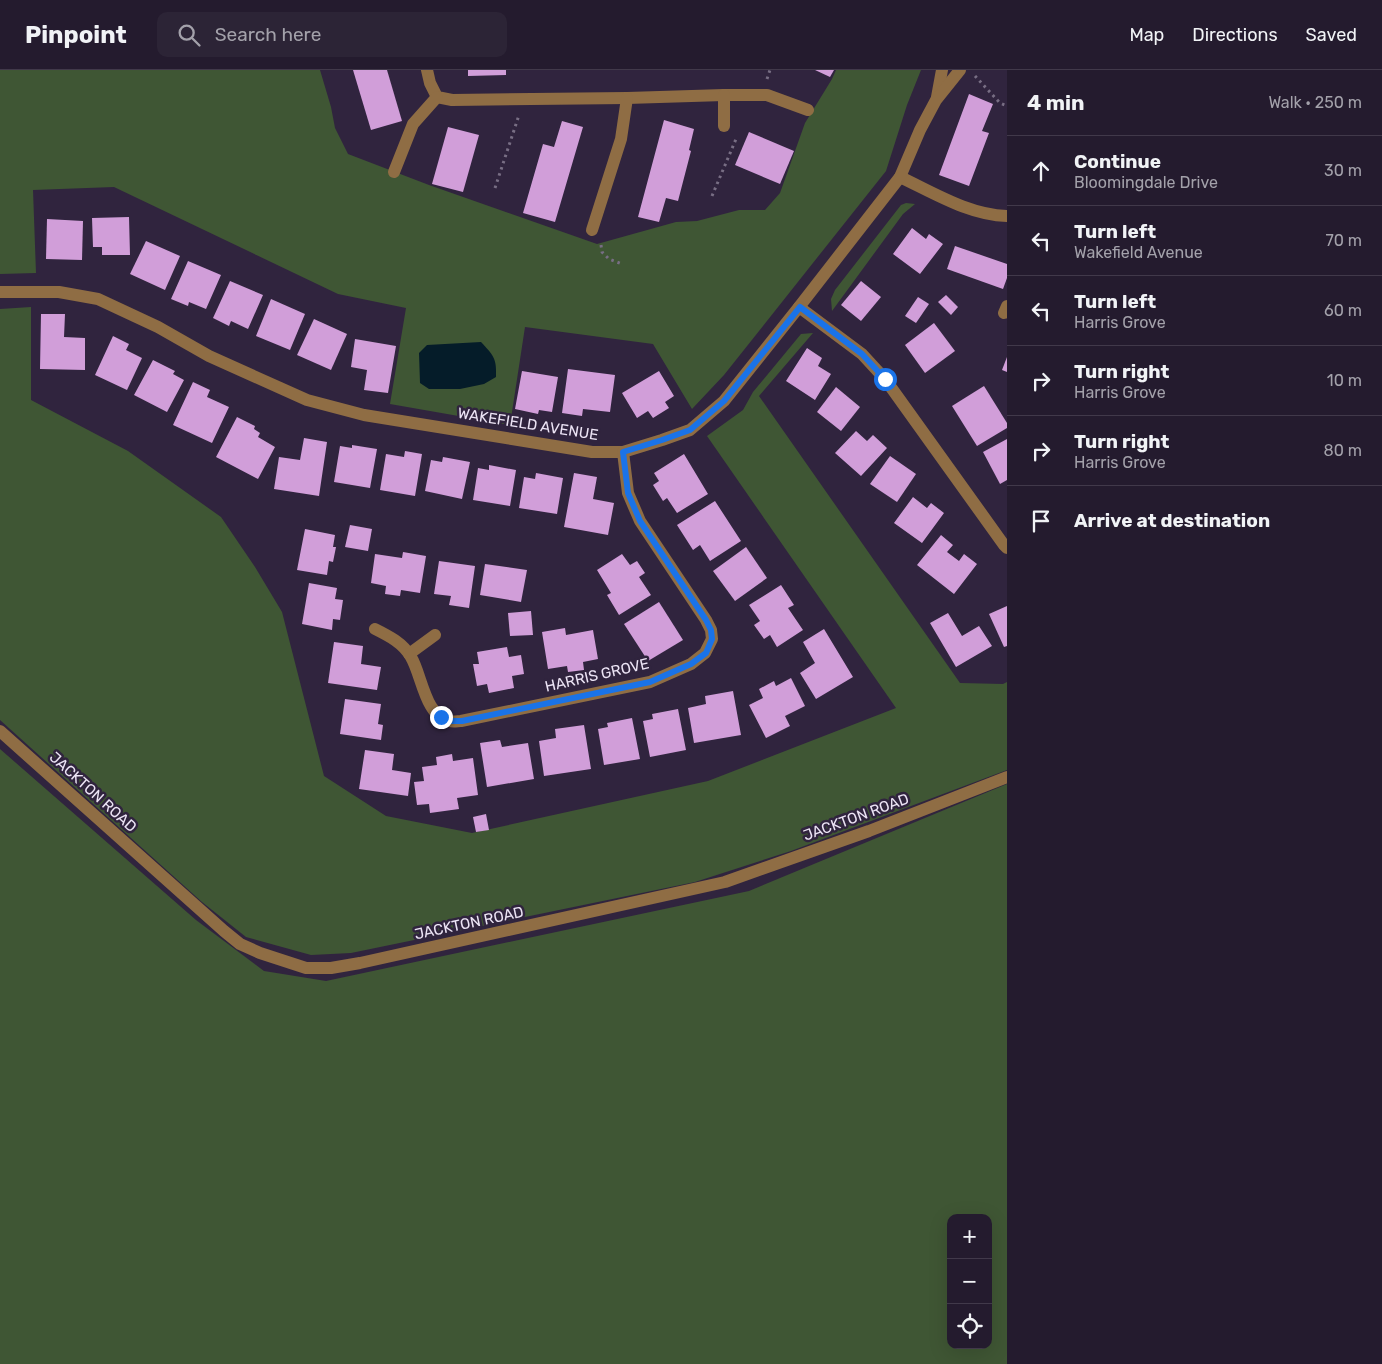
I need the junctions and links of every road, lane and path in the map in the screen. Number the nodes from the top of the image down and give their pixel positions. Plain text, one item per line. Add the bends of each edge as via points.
1 (426, 70) edge
2 (942, 70) edge
3 (960, 70) edge
4 (970, 70) edge
5 (724, 95) junction
6 (437, 97) junction
7 (627, 98) junction
8 (520, 100) junction
9 (936, 100) junction
10 (1007, 106) edge
11 (808, 110) dead end
12 (724, 126) joint
13 (394, 172) dead end
14 (900, 177) junction
15 (495, 188) dead end
16 (712, 196) dead end
17 (1007, 216) edge
18 (592, 230) joint
19 (622, 264) dead end
20 (0, 292) edge
21 (800, 307) junction
22 (623, 452) junction
23 (1007, 548) edge
24 (375, 629) dead end
25 (435, 634) dead end
26 (409, 654) junction
27 (0, 731) edge
28 (1007, 777) edge

1 - 6 street
2 - 9 street, WAKEFIELD AVENUE
3 - 9 street, WAKEFIELD AVENUE
4 - 10 path via 1000,103
5 - 7 street
5 - 11 street via 767,95
5 - 12 street
6 - 8 street
6 - 13 street via 413,124
7 - 8 street
7 - 18 street via 621,139
8 - 15 path via 520,114
9 - 14 street, WAKEFIELD AVENUE
12 - 16 path via 737,125 736,138
14 - 17 street via 960,205 986,214
14 - 21 street, WAKEFIELD AVENUE
18 - 19 path via 600,237 602,252
20 - 22 street, WAKEFIELD AVENUE via 58,292 98,299 158,327 209,356 307,400 364,416 592,452
21 - 22 street, WAKEFIELD AVENUE via 724,401 690,430
21 - 23 street via 862,354 885,379
22 - 26 street, HARRIS GROVE via 628,493 640,521 711,630 712,639 706,653 691,664 650,682 462,721 449,721 430,706
24 - 26 street, HARRIS GROVE via 396,640
25 - 26 street
27 - 28 street, JACKTON ROAD via 240,944 306,968 360,963 725,882

